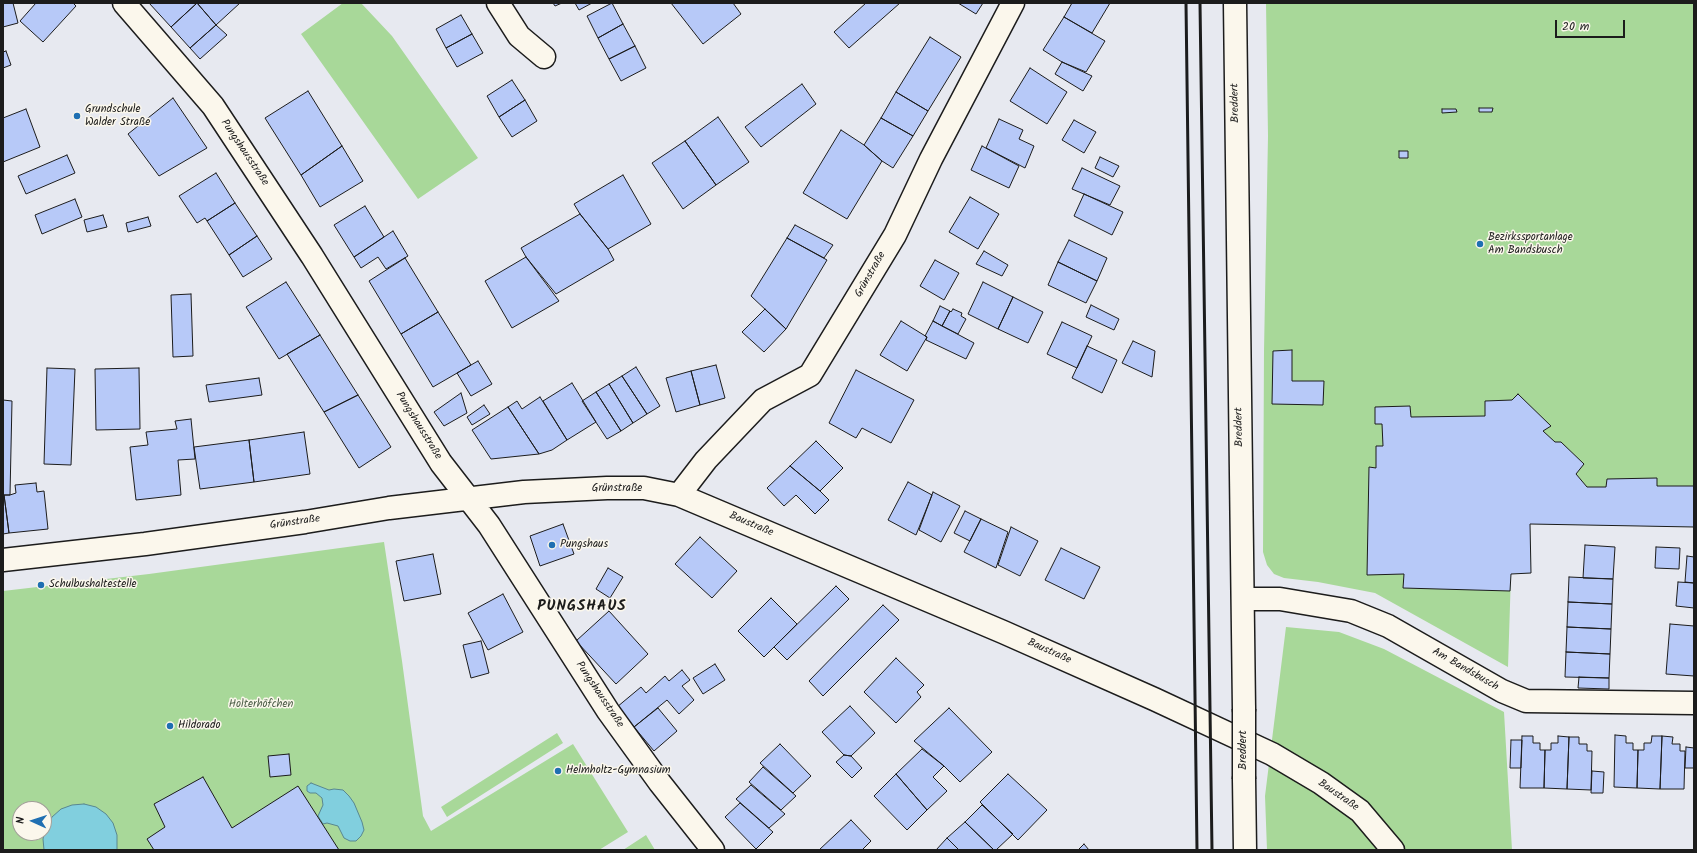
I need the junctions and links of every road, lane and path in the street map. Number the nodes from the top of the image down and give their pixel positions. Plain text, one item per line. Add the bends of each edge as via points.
1 (124, 3) edge
2 (498, 3) edge
3 (1013, 3) edge
4 (1235, 3) edge
5 (544, 57) dead end
6 (679, 495) junction
7 (467, 498) junction
8 (3, 560) edge
9 (1243, 599) junction
10 (1694, 703) edge
11 (713, 850) edge
12 (1245, 850) edge
13 (1393, 850) edge

1 - 7 street, Pungshausstraße via 213,106 312,256 441,463
2 - 5 street via 519,36
3 - 6 street, Grünstraße via 894,235 810,375 763,400 706,460
4 - 9 street, Breddert
6 - 7 street, Grünstraße via 644,488 607,488
6 - 13 street, Baustraße via 1004,632 1272,754 1321,783 1360,811
7 - 8 street, Grünstraße via 152,543
7 - 11 street, Pungshausstraße via 489,525 608,711
9 - 10 street, Am Bandsbusch via 1280,599 1351,611 1388,626 1502,691 1526,701
9 - 12 street, Breddert, bridge

